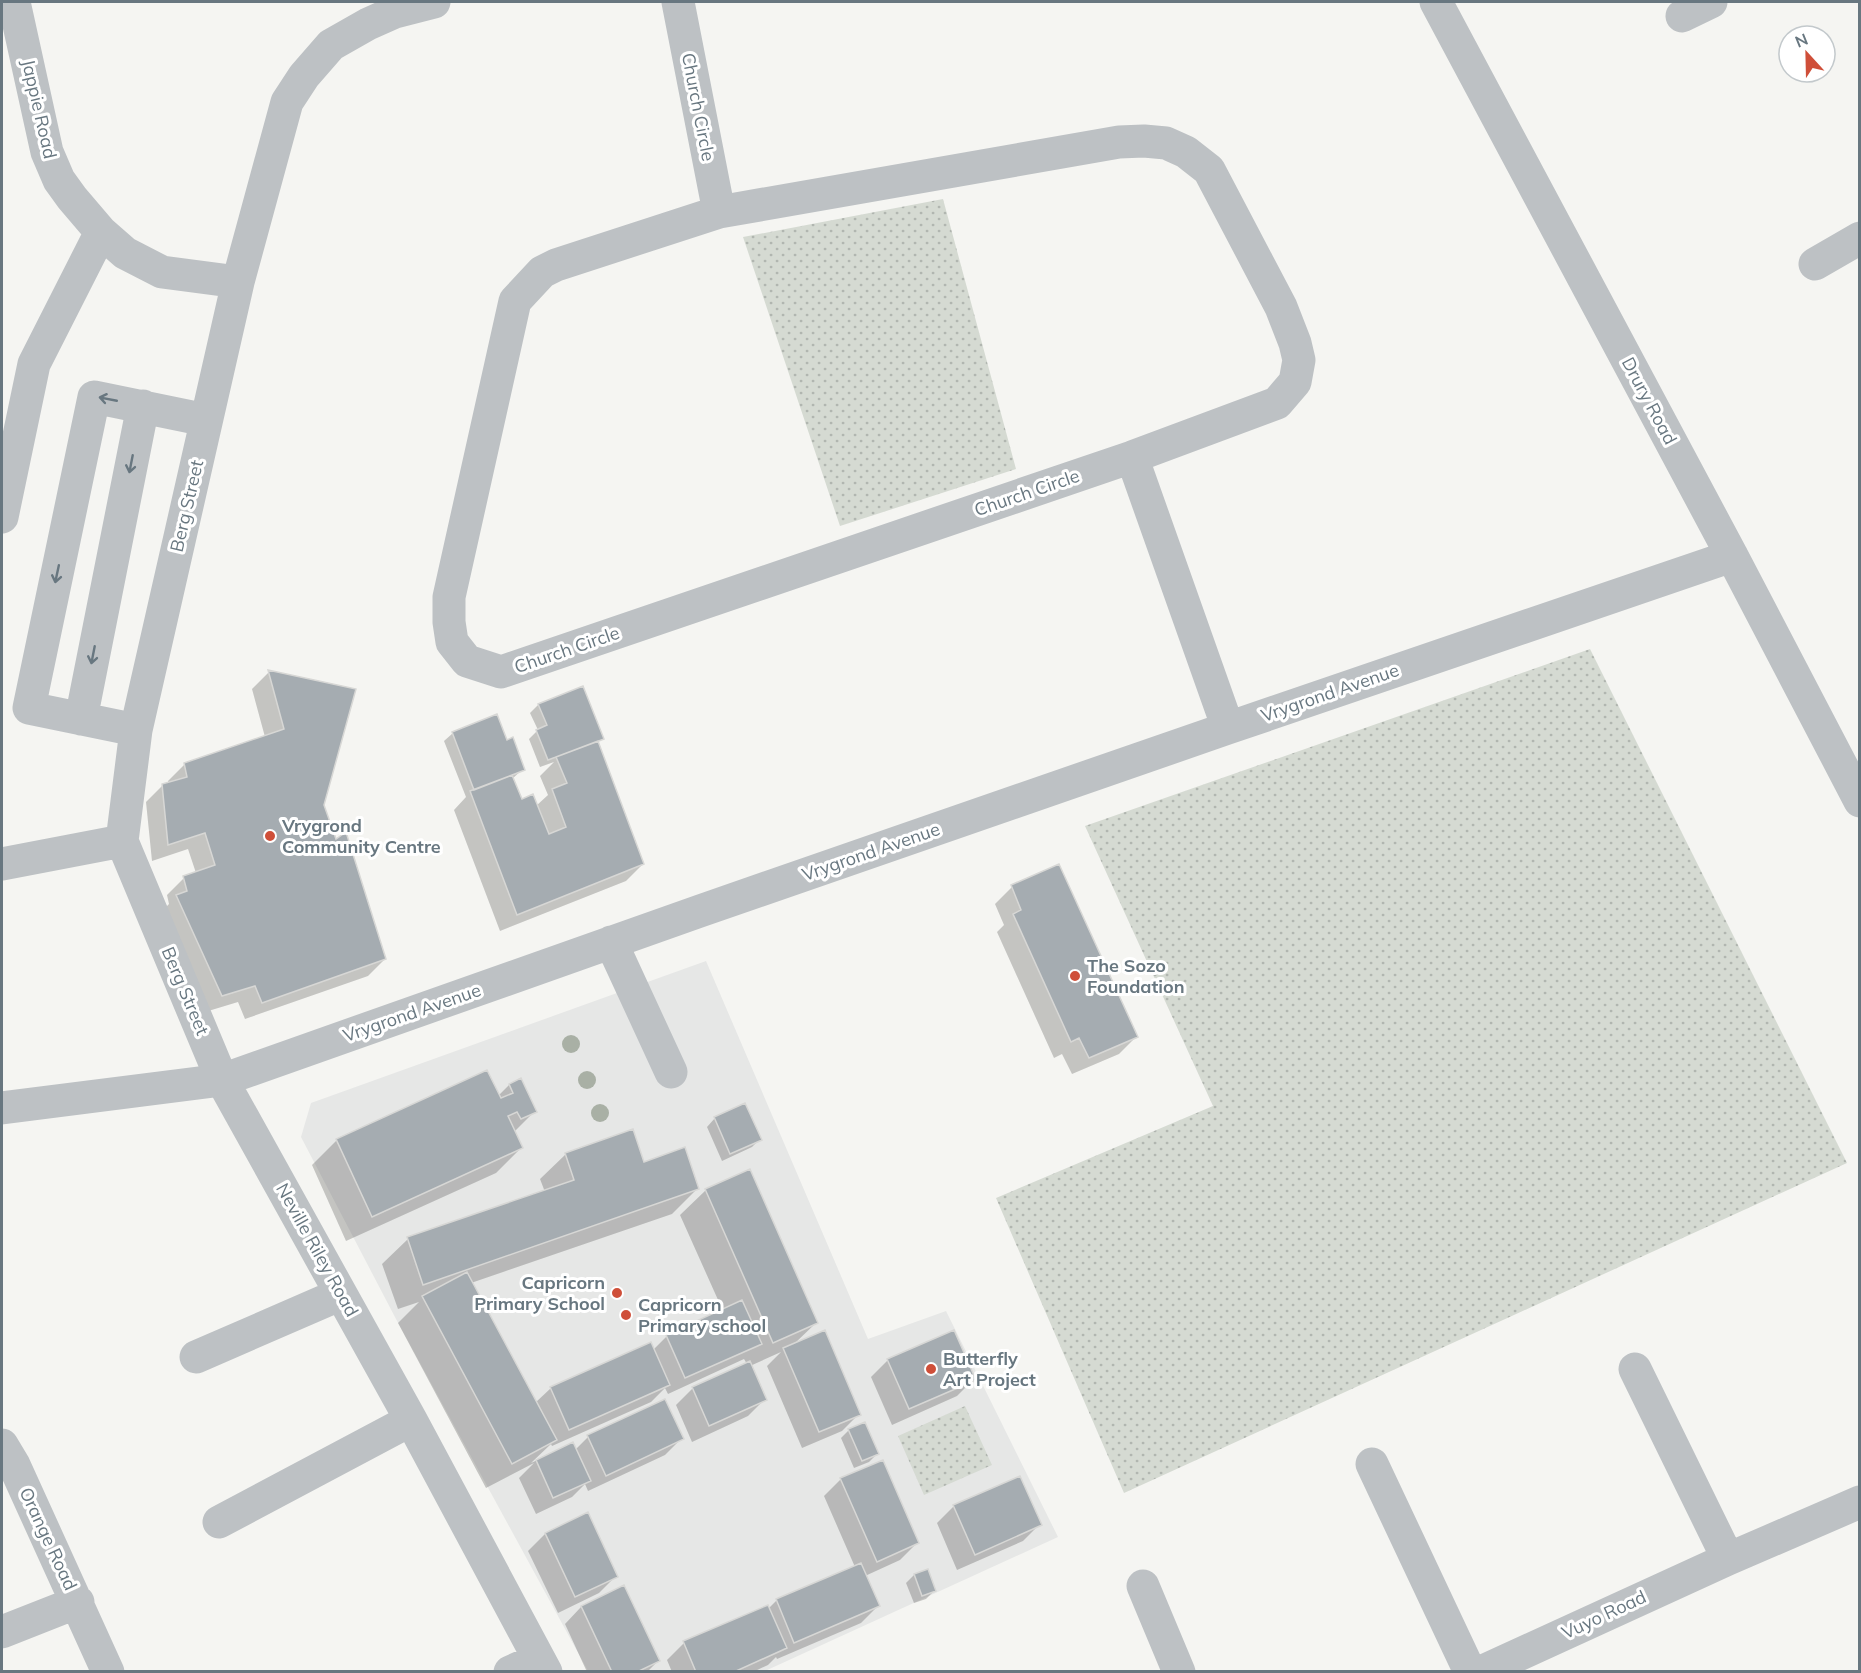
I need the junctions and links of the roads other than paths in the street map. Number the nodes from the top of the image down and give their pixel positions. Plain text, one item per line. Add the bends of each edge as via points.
1 (14, 2) edge
2 (434, 2) edge
3 (678, 2) edge
4 (1436, 2) edge
5 (1711, 2) edge
6 (1682, 16) dead end
7 (719, 212) junction
8 (101, 232) junction
9 (1860, 238) edge
10 (1815, 264) dead end
11 (238, 282) junction
12 (143, 406) junction
13 (206, 420) junction
14 (1132, 457) junction
15 (2, 517) edge
16 (1732, 556) junction
17 (81, 719) junction
18 (1228, 728) junction
19 (136, 730) junction
20 (1860, 801) edge
21 (122, 841) junction
22 (2, 864) edge
23 (611, 942) junction
24 (671, 1072) dead end
25 (222, 1080) junction
26 (2, 1108) edge
27 (341, 1294) junction
28 (196, 1357) dead end
29 (1635, 1369) dead end
30 (411, 1420) junction
31 (2, 1444) edge
32 (1372, 1464) dead end
33 (1860, 1502) edge
34 (219, 1522) dead end
35 (1728, 1558) junction
36 (1143, 1586) dead end
37 (78, 1602) junction
38 (2, 1632) edge
39 (532, 1667) edge
40 (108, 1671) edge
41 (1179, 1671) edge
42 (1470, 1671) edge
43 (1481, 1671) edge

1 - 8 street, Jappie Road via 52,167 58,180
2 - 11 street, Berg Street via 395,12 331,45 304,76 287,102
3 - 7 street, Church Circle
4 - 16 street, Drury Road
5 - 6 street
7 - 14 street, Church Circle via 1119,142 1166,143 1186,152 1209,170 1281,307 1299,360 1295,382 1278,403
7 - 14 street, Church Circle via 556,265 542,272 515,301 449,597 452,642 467,661 501,672
8 - 11 street, Jappie Road via 125,253 162,272
8 - 15 street via 34,364
9 - 10 street
11 - 13 street, Berg Street
12 - 13 street
12 -> 17 street
12 -> 17 street via 94,397 29,708
13 - 19 street, Berg Street
14 - 18 street
16 - 18 street, Vrygrond Avenue
16 - 20 street, Drury Road
17 - 19 street
18 - 23 street, Vrygrond Avenue
19 - 21 street, Berg Street
21 - 22 street
21 - 25 street, Berg Street
23 - 24 street
23 - 25 street, Vrygrond Avenue
25 - 26 street, Vrygrond Avenue
25 - 27 street, Neville Riley Road
27 - 28 street
27 - 30 street, Neville Riley Road
29 - 35 street
30 - 34 street
30 - 39 street, Neville Riley Road
31 - 37 street, Orange Road
32 - 42 street
33 - 35 street, Vuyo Road
35 - 43 street, Vuyo Road
36 - 41 street
37 - 38 street, Orange Road
37 - 40 street, Orange Road

